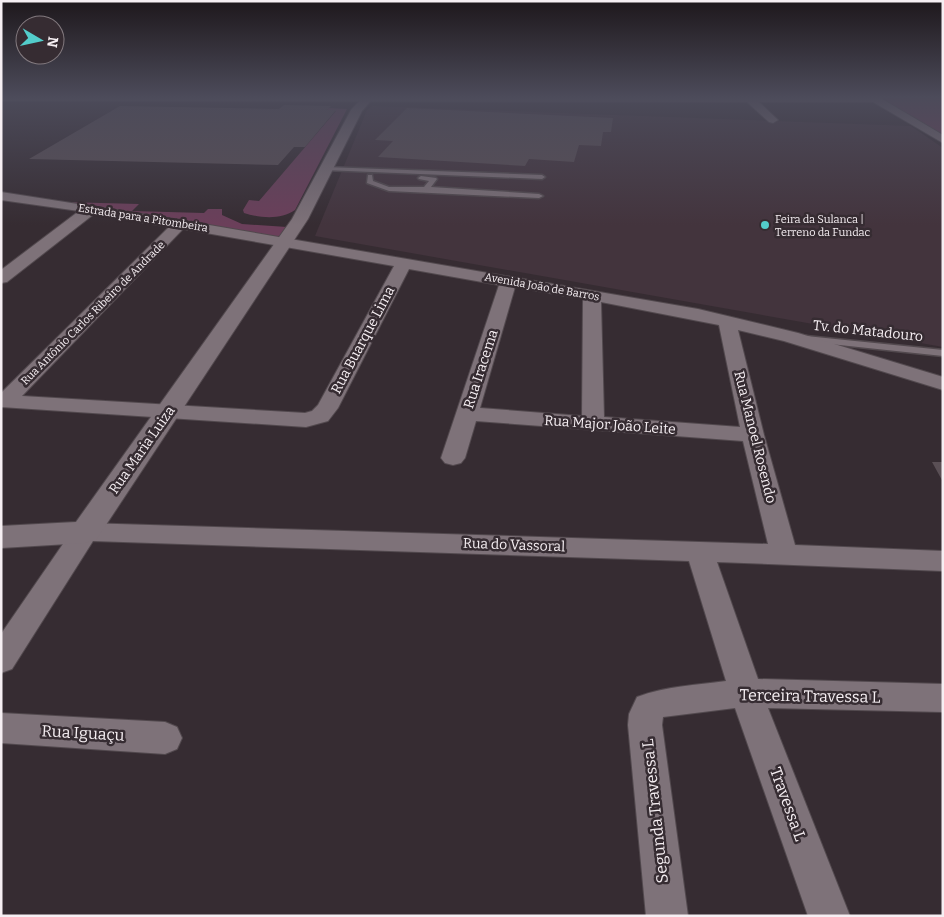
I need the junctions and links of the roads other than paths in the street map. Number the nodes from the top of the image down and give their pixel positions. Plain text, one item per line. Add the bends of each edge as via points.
1 (340, 139) edge
2 (325, 171) junction
3 (370, 176) junction
4 (542, 177) dead end
5 (434, 179) junction
6 (528, 184) dead end
7 (426, 189) junction
8 (1, 196) edge
9 (539, 196) dead end
10 (90, 209) junction
11 (180, 224) junction
12 (284, 242) junction
13 (404, 263) junction
14 (1, 278) edge
15 (509, 281) junction
16 (592, 297) junction
17 (726, 320) junction
18 (791, 337) junction
19 (943, 353) edge
20 (943, 384) edge
21 (3, 401) edge
22 (170, 410) junction
23 (467, 414) junction
24 (593, 423) junction
25 (752, 435) junction
26 (453, 458) dead end
27 (85, 532) junction
28 (1, 537) edge
29 (700, 551) junction
30 (784, 554) junction
31 (943, 560) edge
32 (1, 660) edge
33 (746, 693) junction
34 (943, 698) edge
35 (649, 707) joint
36 (1, 728) edge
37 (165, 738) dead end
38 (667, 916) edge
39 (829, 916) edge

1 - 2 street
2 - 3 lane
2 - 4 lane
2 - 12 street
3 - 5 lane
3 - 7 lane via 369,182 373,185
5 - 6 lane
5 - 7 lane
7 - 9 lane
8 - 10 street, Estrada para a Pitombeira
10 - 11 street, Estrada para a Pitombeira
10 - 14 street
11 - 12 street, Estrada para a Pitombeira
11 - 21 street, Rua Antônio Carlos Ribeiro de Andrade
12 - 13 street, Avenida João de Barros
12 - 22 street, Rua Maria Luiza
13 - 15 street, Avenida João de Barros
13 - 22 street, Rua Buarque Lima via 320,416 306,420
15 - 16 street, Avenida João de Barros
15 - 23 street, Rua Iracema
16 - 17 street, Avenida João de Barros
16 - 24 street
17 - 18 street, Avenida João de Barros
17 - 25 street, Rua Manoel Rosendo
18 - 19 lane, Tv. do Matadouro
18 - 20 street, Avenida João de Barros
21 - 22 street
22 - 27 street, Rua Maria Luiza
23 - 24 street, Rua Major João Leite
23 - 26 street, Rua Iracema
24 - 25 street, Rua Major João Leite
25 - 30 street, Rua Manoel Rosendo
27 - 28 street
27 - 29 street, Rua do Vassoral
27 - 32 street, Rua Maria Luiza
29 - 30 street, Rua do Vassoral
29 - 33 street, Travessa L
30 - 31 street, Rua do Vassoral
33 - 34 street, Terceira Travessa L
33 - 35 street, Terceira Travessa L
33 - 39 street, Travessa L
35 - 38 street, Segunda Travessa L via 645,725
36 - 37 street, Rua Iguaçu

